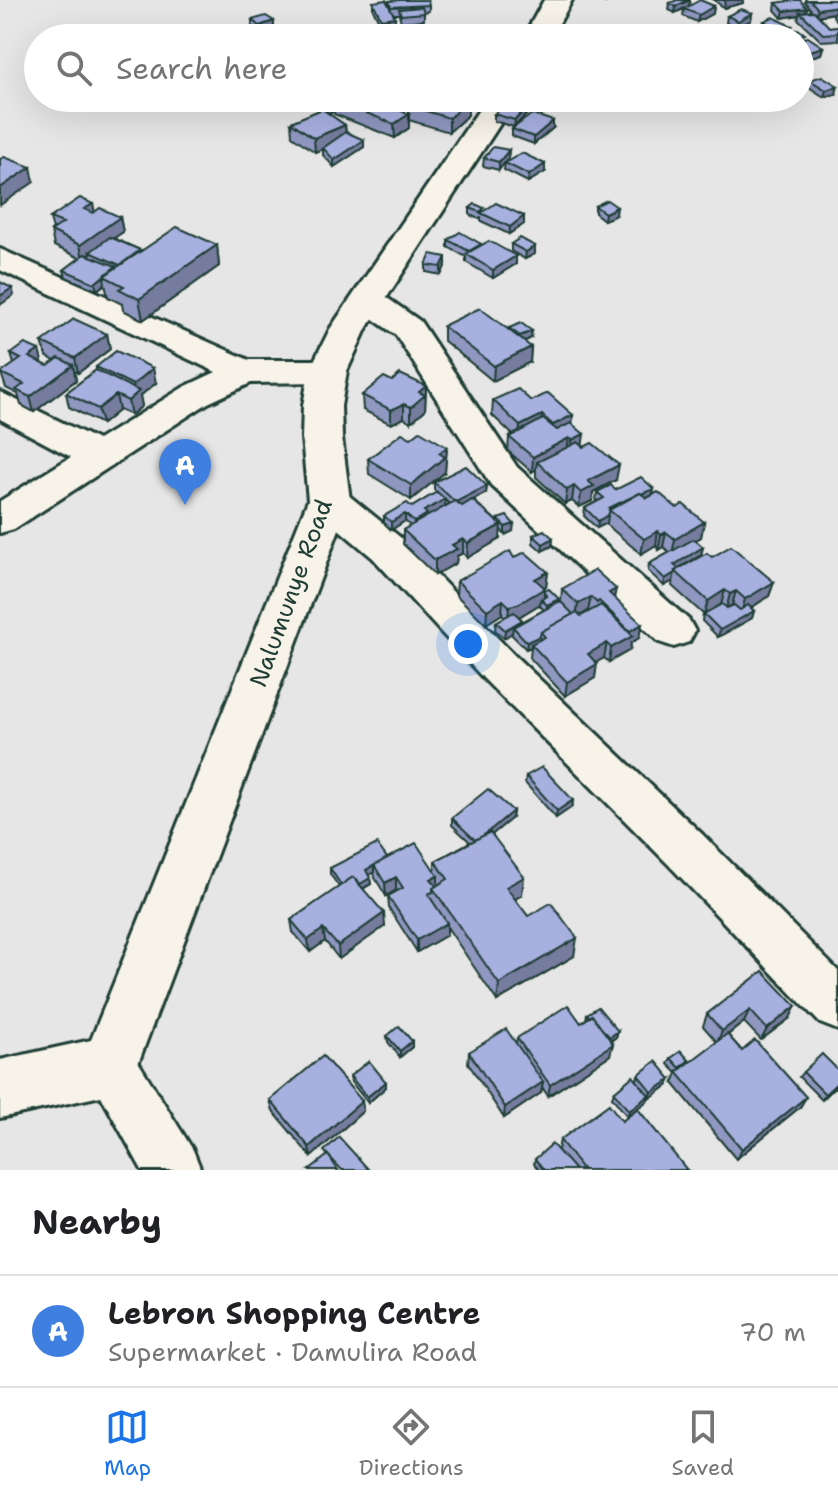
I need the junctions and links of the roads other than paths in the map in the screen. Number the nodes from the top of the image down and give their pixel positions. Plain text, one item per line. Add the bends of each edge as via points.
1 (558, 0) edge
2 (545, 24) edge
3 (493, 112) edge
4 (0, 258) edge
5 (368, 300) junction
6 (328, 371) junction
7 (245, 372) junction
8 (0, 404) edge
9 (97, 455) junction
10 (329, 500) junction
11 (0, 519) edge
12 (674, 631) dead end
13 (838, 1006) edge
14 (110, 1065) junction
15 (0, 1089) edge
16 (173, 1170) edge

1 - 2 street
3 - 5 street, Nalumunye Road
4 - 7 street
5 - 6 street, Nalumunye Road
5 - 12 street via 408,328 504,476
6 - 7 street
6 - 10 street, Nalumunye Road via 322,438
7 - 9 street
8 - 9 street
9 - 11 street
10 - 13 street via 387,548
10 - 14 street, Nalumunye Road
14 - 15 street
14 - 16 street

